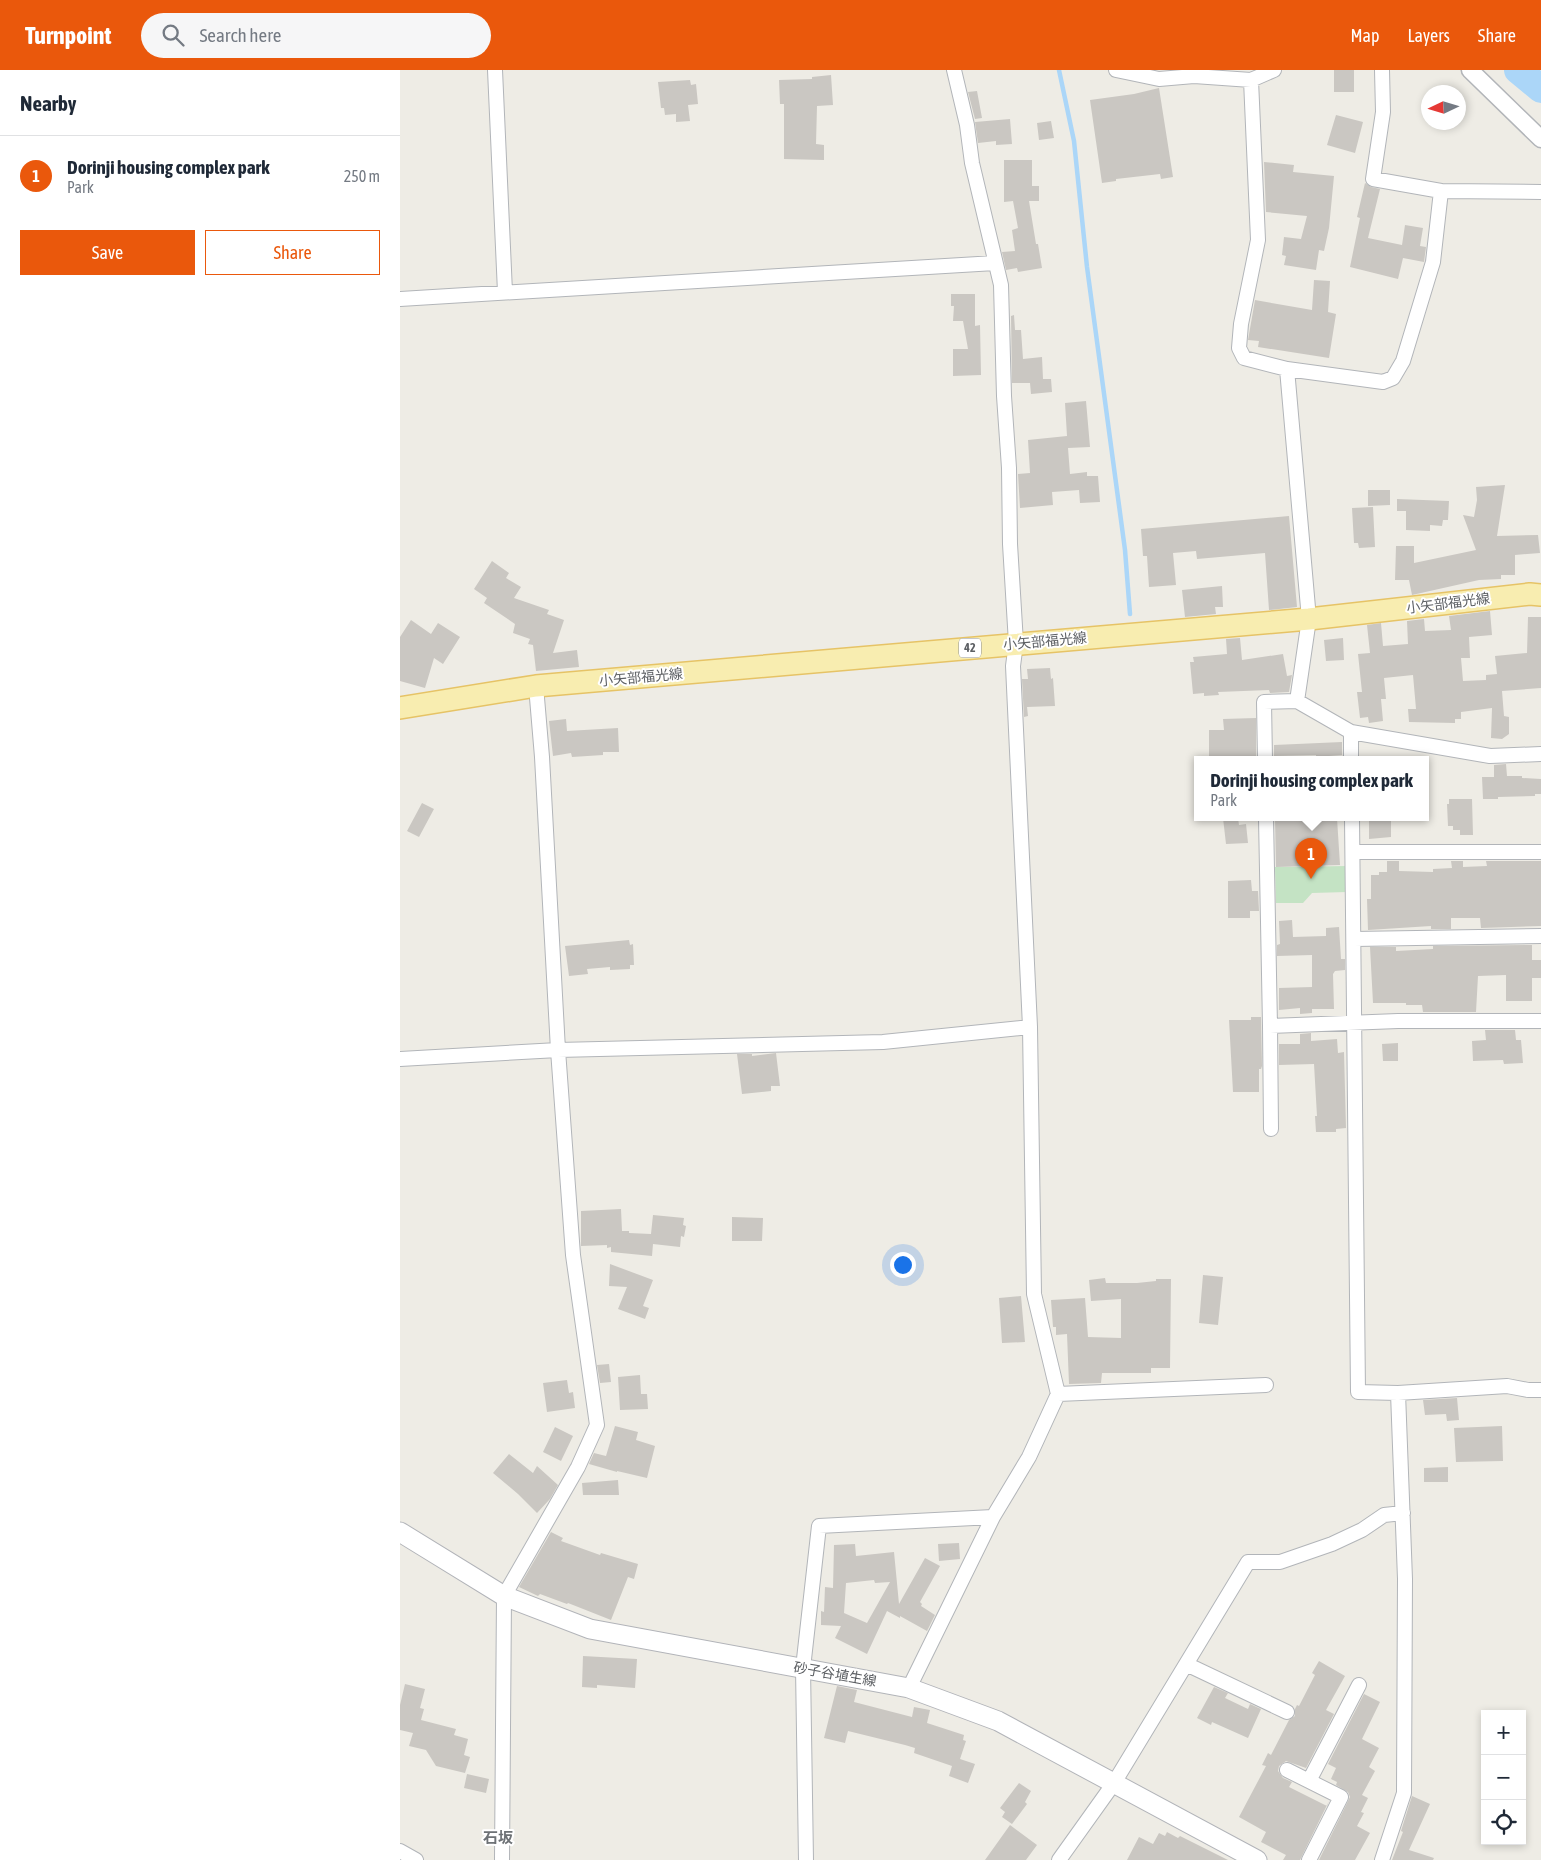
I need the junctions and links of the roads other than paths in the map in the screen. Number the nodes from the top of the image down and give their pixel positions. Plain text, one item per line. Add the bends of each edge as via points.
1 (495, 70) edge
2 (954, 70) edge
3 (1116, 70) edge
4 (1274, 70) edge
5 (1382, 70) edge
6 (1470, 70) edge
7 (1251, 80) junction
8 (1541, 139) edge
9 (1441, 191) junction
10 (1541, 192) edge
11 (995, 263) junction
12 (505, 292) junction
13 (400, 299) edge
14 (1287, 369) junction
15 (1541, 595) edge
16 (1309, 619) junction
17 (1016, 644) junction
18 (536, 686) junction
19 (1297, 701) junction
20 (400, 708) edge
21 (1351, 732) junction
22 (1541, 754) edge
23 (1265, 756) edge
24 (1351, 756) edge
25 (1266, 821) edge
26 (1352, 821) edge
27 (1353, 852) junction
28 (1541, 852) edge
29 (1541, 936) edge
30 (1354, 939) junction
31 (1541, 1021) edge
32 (1354, 1022) junction
33 (1270, 1026) junction
34 (1030, 1027) junction
35 (558, 1050) junction
36 (400, 1059) edge
37 (1271, 1128) dead end
38 (1266, 1385) dead end
39 (1541, 1390) edge
40 (1398, 1393) junction
41 (1058, 1394) junction
42 (1403, 1513) junction
43 (994, 1517) junction
44 (400, 1532) edge
45 (504, 1596) junction
46 (1186, 1664) junction
47 (802, 1668) junction
48 (1359, 1685) dead end
49 (909, 1688) junction
50 (1287, 1712) dead end
51 (1286, 1770) dead end
52 (1309, 1781) junction
53 (1114, 1783) junction
54 (400, 1851) edge
55 (416, 1860) edge
56 (502, 1860) edge
57 (806, 1860) edge
58 (1059, 1860) edge
59 (1256, 1860) edge
60 (1309, 1860) edge
61 (1382, 1860) edge

1 - 12 street
2 - 11 street
3 - 7 street via 1159,79 1194,76
4 - 7 street
5 - 9 street via 1383,112 1373,179
6 - 8 street
7 - 14 street via 1258,240 1239,348 1244,358
9 - 10 street
9 - 14 street via 1434,262 1394,378 1383,382
11 - 12 street
11 - 17 street via 1001,285
12 - 13 street
14 - 16 street
15 - 16 main road, 小矢部福光線 / 42
16 - 17 main road, 小矢部福光線 / 42
16 - 19 street
17 - 18 main road, 小矢部福光線 / 42
17 - 34 street via 1013,666
18 - 20 main road, 小矢部福光線 / 42
18 - 35 street
19 - 21 street
19 - 23 street via 1264,702
21 - 22 street via 1490,756
21 - 24 street
25 - 33 street
26 - 27 street
27 - 28 street
27 - 30 street
29 - 30 street
30 - 32 street
31 - 32 street
32 - 33 street
32 - 40 street via 1358,1392
33 - 37 street
34 - 35 street via 883,1042
34 - 41 street via 1034,1294
35 - 36 street
35 - 45 street via 573,1255 597,1425 578,1467
38 - 41 street
39 - 40 street via 1507,1386
40 - 42 street
41 - 43 street via 1029,1457
42 - 46 street via 1384,1515 1332,1544 1280,1562 1248,1562
42 - 61 street via 1404,1793
43 - 47 street via 819,1526
43 - 49 street
44 - 45 main road, 砂子谷埴生線
45 - 47 main road, 砂子谷埴生線 via 590,1629
45 - 56 street
46 - 50 street
46 - 53 street
47 - 49 main road, 砂子谷埴生線
47 - 57 street
48 - 52 street
49 - 53 main road, 砂子谷埴生線 via 998,1721
51 - 52 street
52 - 60 street via 1341,1797
53 - 58 street
53 - 59 main road, 砂子谷埴生線
54 - 55 street

